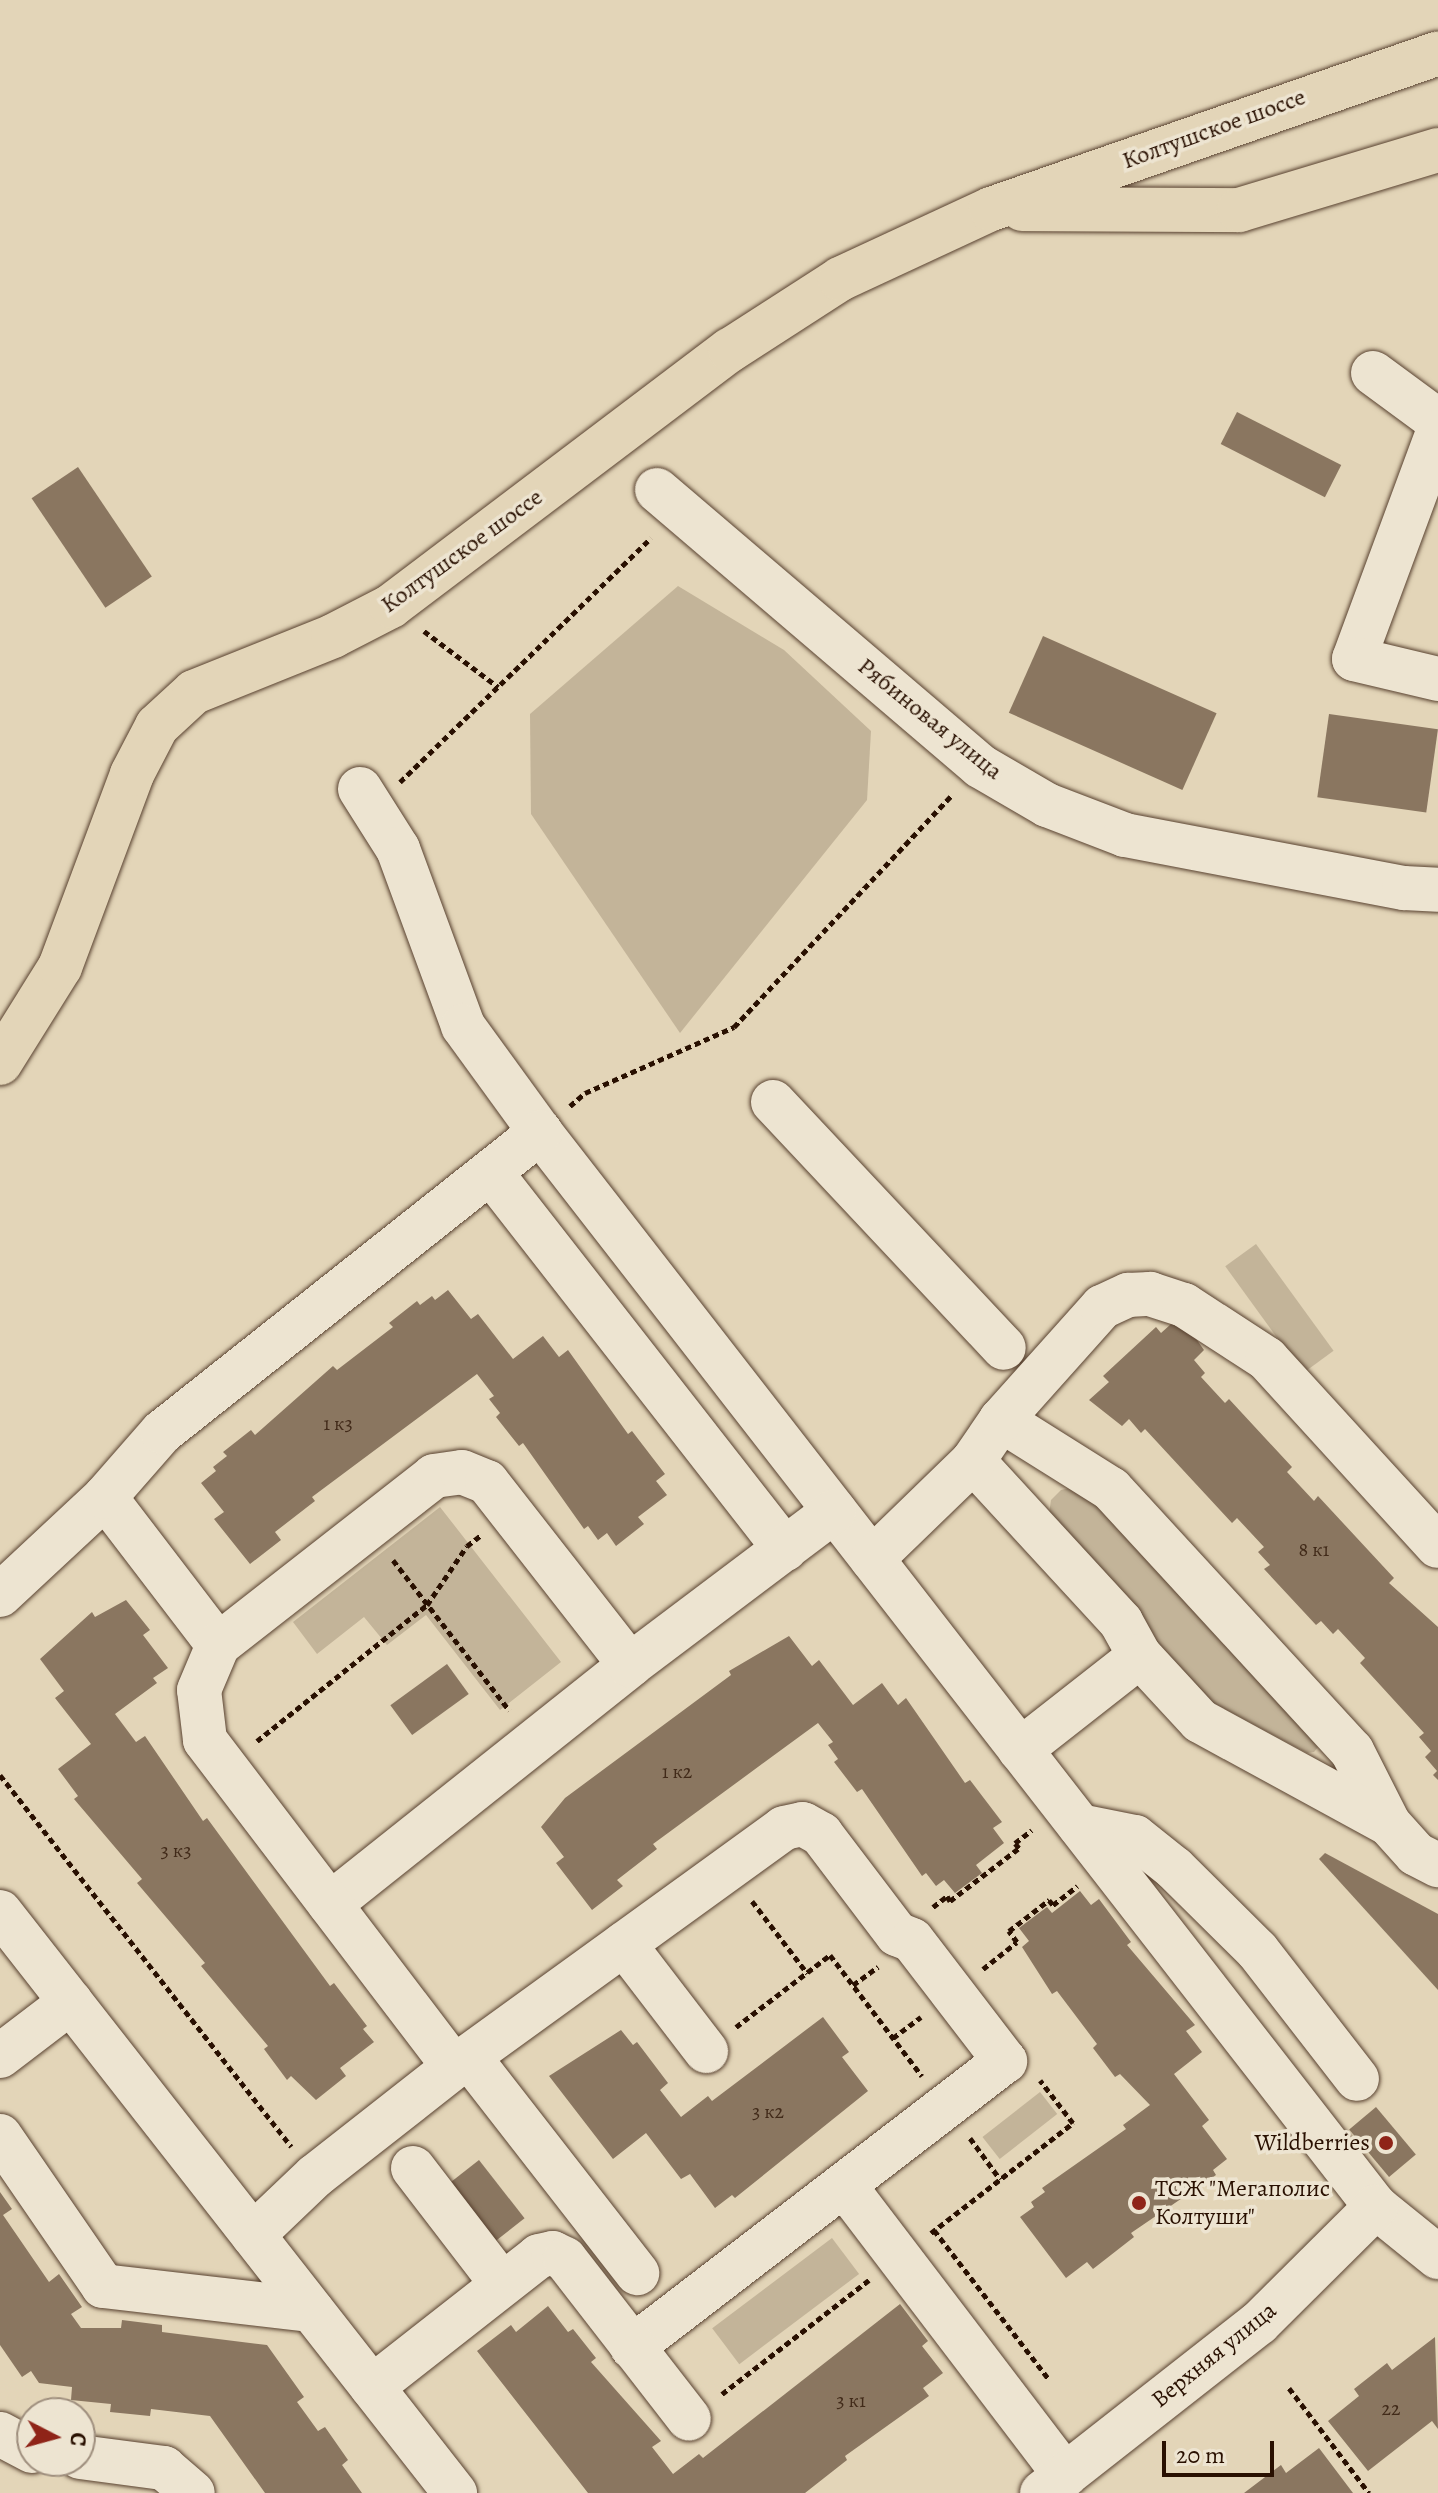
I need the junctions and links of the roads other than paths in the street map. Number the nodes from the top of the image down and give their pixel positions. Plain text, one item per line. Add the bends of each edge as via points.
1 (1438, 53) edge
2 (1438, 150) edge
3 (991, 209) junction
4 (1373, 373) dead end
5 (1438, 421) edge
6 (1438, 432) edge
7 (669, 500) road end
8 (1438, 679) edge
9 (366, 799) road end
10 (1438, 890) edge
11 (0, 1063) edge
12 (773, 1102) dead end
13 (540, 1132) junction
14 (492, 1174) junction
15 (1004, 1348) dead end
16 (1001, 1420) junction
17 (973, 1461) junction
18 (105, 1497) junction
19 (834, 1511) junction
20 (1438, 1546) edge
21 (785, 1549) junction
22 (872, 1559) junction
23 (0, 1595) edge
24 (218, 1645) junction
25 (1140, 1656) junction
26 (630, 1665) junction
27 (1020, 1750) junction
28 (1389, 1824) junction
29 (1060, 1825) junction
30 (1438, 1865) edge
31 (330, 1904) junction
32 (0, 1912) edge
33 (624, 1944) junction
34 (71, 2002) junction
35 (706, 2051) road end
36 (0, 2056) edge
37 (462, 2062) junction
38 (1357, 2079) dead end
39 (0, 2136) edge
40 (413, 2168) dead end
41 (844, 2185) junction
42 (1376, 2207) junction
43 (596, 2220) junction
44 (253, 2235) junction
45 (553, 2253) junction
46 (1438, 2257) edge
47 (637, 2273) dead end
48 (502, 2284) junction
49 (312, 2310) junction
50 (632, 2347) junction
51 (372, 2387) junction
52 (689, 2419) dead end
53 (96, 2459) edge
54 (1053, 2484) edge
55 (193, 2493) edge
56 (455, 2493) edge

1 - 3 main road, Колтушское шоссе
2 - 3 main road, Колтушское шоссе via 1239,210
3 - 11 main road, Колтушское шоссе via 840,279 730,350 391,606 333,636 194,692 157,726 132,774 60,967
4 - 5 street
6 - 8 street via 1354,659
7 - 10 street, Рябиновая улица via 980,766 1047,805 1125,835 1333,876
9 - 13 street via 398,849 463,1026
12 - 15 street
13 - 14 street
13 - 19 street
14 - 18 street via 162,1432
14 - 21 street
16 - 17 street
16 - 20 street via 1102,1307 1128,1295 1150,1294 1184,1305 1267,1359
16 - 28 street via 1111,1489 1352,1751
17 - 22 street
17 - 25 street via 1121,1622
18 - 23 street
18 - 24 street
19 - 21 street
19 - 22 street
21 - 26 street
22 - 27 street
24 - 26 street via 434,1476 462,1472 487,1482
24 - 31 street via 199,1690 205,1740
25 - 27 street
25 - 28 street via 1200,1721
26 - 31 street
27 - 29 street
28 - 30 street via 1416,1854
29 - 38 street via 1135,1837 1174,1868 1257,1950
29 - 42 street
31 - 37 street
32 - 34 street
33 - 35 street
33 - 37 street
33 - 41 street via 784,1828 803,1824 821,1834 888,1950 912,1940 1005,2061
34 - 36 street
34 - 44 street
37 - 43 street
37 - 44 street via 315,2176
39 - 49 street via 103,2286
40 - 48 street
41 - 50 street
41 - 54 street
42 - 46 street
42 - 54 street, Верхняя улица via 1259,2323
43 - 45 street
43 - 47 street
44 - 49 street
45 - 48 street via 539,2256
45 - 50 street via 565,2259
48 - 51 street
49 - 51 street
50 - 52 street
51 - 56 street
53 - 55 street via 164,2468

